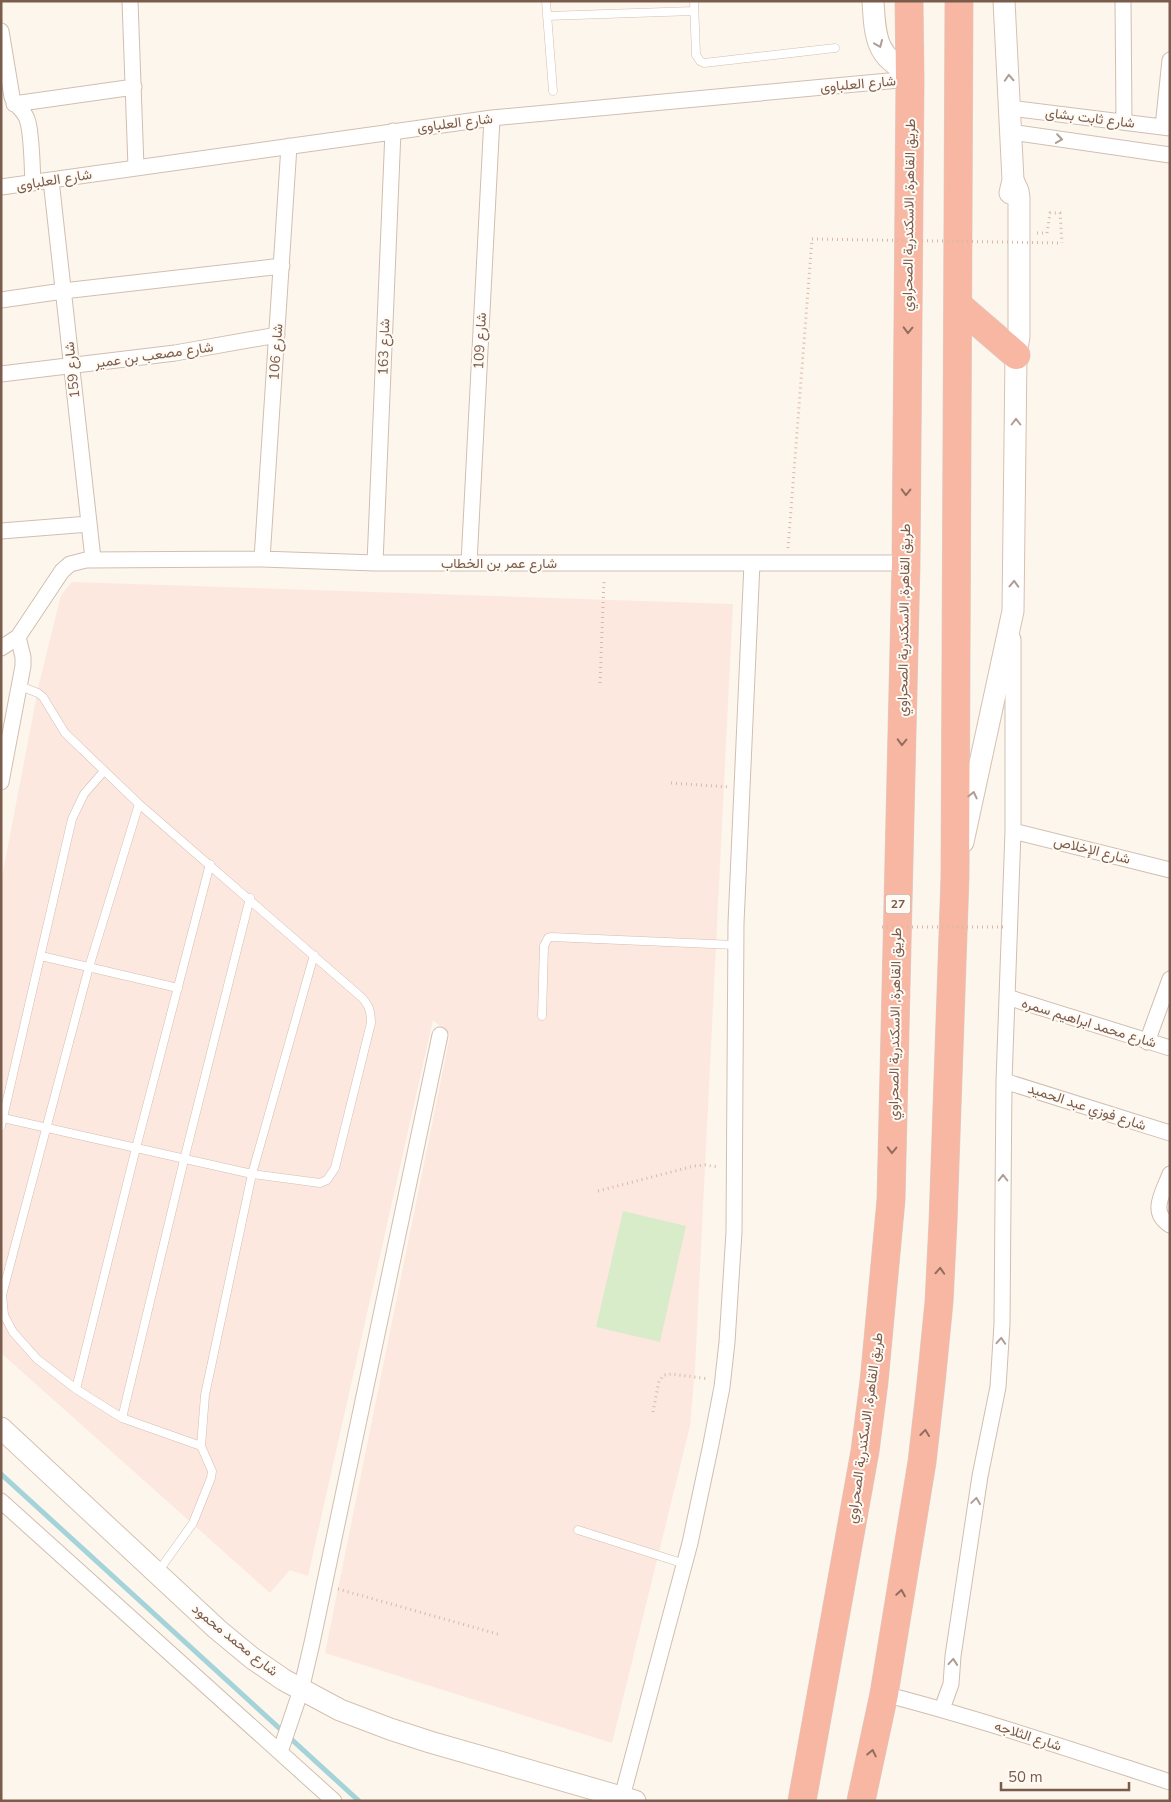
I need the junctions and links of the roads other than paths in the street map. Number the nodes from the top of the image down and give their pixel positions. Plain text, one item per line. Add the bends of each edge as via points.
1 (130, 1) edge
2 (546, 1) edge
3 (694, 1) edge
4 (873, 1) edge
5 (909, 1) edge
6 (959, 1) edge
7 (1004, 1) edge
8 (1123, 1) edge
9 (694, 11) junction
10 (547, 16) junction
11 (1, 31) edge
12 (835, 48) dead end
13 (1170, 60) edge
14 (910, 76) junction
15 (134, 88) junction
16 (554, 91) dead end
17 (14, 104) junction
18 (1010, 108) junction
19 (492, 118) junction
20 (1124, 122) junction
21 (1166, 127) edge
22 (393, 131) junction
23 (1011, 132) junction
24 (290, 146) junction
25 (1170, 155) edge
26 (136, 167) junction
27 (51, 180) junction
28 (33, 183) junction
29 (1, 188) edge
30 (282, 266) junction
31 (63, 291) junction
32 (1, 300) edge
33 (958, 305) junction
34 (277, 336) junction
35 (1016, 354) junction
36 (72, 366) junction
37 (1, 374) edge
38 (89, 524) junction
39 (1, 531) edge
40 (262, 559) junction
41 (93, 560) junction
42 (375, 563) junction
43 (469, 563) junction
44 (752, 563) junction
45 (906, 564) junction
46 (1014, 611) junction
47 (18, 637) junction
48 (1, 648) edge
49 (20, 686) junction
50 (104, 771) junction
51 (1, 782) edge
52 (139, 804) junction
53 (1013, 831) junction
54 (210, 864) junction
55 (1170, 870) edge
56 (955, 877) junction
57 (250, 898) junction
58 (735, 945) junction
59 (314, 955) junction
60 (41, 956) junction
61 (89, 967) junction
62 (1170, 979) edge
63 (178, 988) junction
64 (1008, 997) junction
65 (542, 1016) dead end
66 (440, 1035) dead end
67 (1147, 1042) junction
68 (1170, 1048) edge
69 (1004, 1081) junction
70 (2, 1122) edge
71 (46, 1128) junction
72 (1170, 1133) edge
73 (136, 1148) junction
74 (184, 1160) junction
75 (252, 1174) junction
76 (1170, 1174) edge
77 (1170, 1225) edge
78 (2, 1294) edge
79 (76, 1389) junction
80 (122, 1418) junction
81 (1, 1428) edge
82 (201, 1446) junction
83 (1, 1501) edge
84 (578, 1530) dead end
85 (685, 1564) junction
86 (157, 1573) junction
87 (301, 1690) junction
88 (884, 1694) junction
89 (942, 1709) junction
90 (280, 1752) junction
91 (1170, 1782) edge
92 (629, 1799) edge
93 (334, 1801) edge
94 (802, 1801) edge
95 (861, 1801) edge

1 - 15 street
2 - 10 lane
3 - 9 lane
4 -> 14 street via 874,28 880,47 892,63
5 - 14 highway, طريق القاهرة, الاسكندرية الصحراوي / 27
6 - 33 highway
18 -> 7 street
8 - 20 street
9 - 10 lane
9 - 12 lane via 696,55 700,62
10 - 16 lane
11 - 17 street
13 - 21 street
14 - 19 street, شارع العلباوى
14 -> 45 highway, طريق القاهرة, الاسكندرية الصحراوي / 27
15 - 17 street
15 - 26 street
17 - 28 street via 23,111 28,122
18 - 20 street, شارع ثابت بشاى
18 - 23 street
19 - 22 street, شارع العلباوى
19 - 43 street, شارع 109
20 - 21 street, شارع ثابت بشاى
22 - 24 street, شارع العلباوى
22 - 42 street, شارع 163
23 -> 25 street, شارع ثابت بشاى
23 - 35 street via 1009,336
24 - 26 street, شارع العلباوى
24 - 30 street, شارع 106
26 - 27 street, شارع العلباوى
27 - 28 street, شارع العلباوى
27 - 31 street, شارع 159
28 - 29 street, شارع العلباوى
30 - 31 street
30 - 34 street, شارع 106
31 - 32 street
31 - 36 street, شارع 159
33 - 35 highway
33 - 56 highway
34 - 36 street, شارع مصعب بن عمير
34 - 40 street, شارع 106
46 -> 35 street
36 - 37 street, شارع مصعب بن عمير
36 - 38 street, شارع 159
38 - 39 street
38 - 41 street, شارع 159
40 - 41 street, شارع عمر بن الخطاب
40 - 42 street, شارع عمر بن الخطاب
41 - 47 street, شارع عمر بن الخطاب via 70,564 62,571
42 - 43 street, شارع عمر بن الخطاب
43 - 44 street, شارع عمر بن الخطاب
44 - 45 street, شارع عمر بن الخطاب
44 - 58 street
45 -> 94 highway, طريق القاهرة, الاسكندرية الصحراوي / 27 via 888,1239 865,1451
46 - 53 street
56 -> 46 street
47 - 48 street
47 - 49 street via 23,657
49 - 50 lane via 43,697 65,734
49 - 51 street
50 - 52 lane
50 - 60 lane via 84,794 72,819
52 - 54 lane
52 - 61 lane
53 - 55 street, شارع الإخلاص
53 - 64 street
54 - 57 lane
54 - 63 lane
88 -> 56 highway via 922,1462 939,1302
57 - 59 lane
57 - 74 lane
58 - 65 lane via 551,937 544,946
58 - 85 street via 734,1232 730,1302 712,1444
59 - 75 lane
59 - 75 lane via 367,1002 371,1014 335,1168 327,1180 320,1183
60 - 61 lane
60 - 70 lane
61 - 63 lane
61 - 71 lane
62 - 67 street
63 - 73 lane
64 - 67 street, شارع محمد ابراهيم سمره
64 - 69 street
66 - 87 street
67 - 68 street, شارع محمد ابراهيم سمره
69 - 72 street, شارع فوزي عبد الحميد
89 -> 69 street via 951,1684 980,1476 998,1387 1002,1324
70 - 71 lane
71 - 73 lane
71 - 78 lane
73 - 74 lane
73 - 79 lane
74 - 75 lane
74 - 80 lane
75 - 82 lane via 205,1395
76 - 77 street via 1158,1206 1159,1215
78 - 79 lane via 4,1315 13,1332 37,1359
79 - 80 lane
80 - 82 lane
81 - 86 street, شارع محمد محمود
82 - 86 lane via 212,1471 209,1487 193,1523
83 - 90 street
84 - 85 lane
85 - 92 street
86 - 87 street, شارع محمد محمود via 245,1652
87 - 90 street
87 - 92 street, شارع محمد محمود via 390,1730
88 - 89 street, شارع الثلاجه
95 -> 88 highway
89 - 91 street, شارع الثلاجه
90 - 93 street

